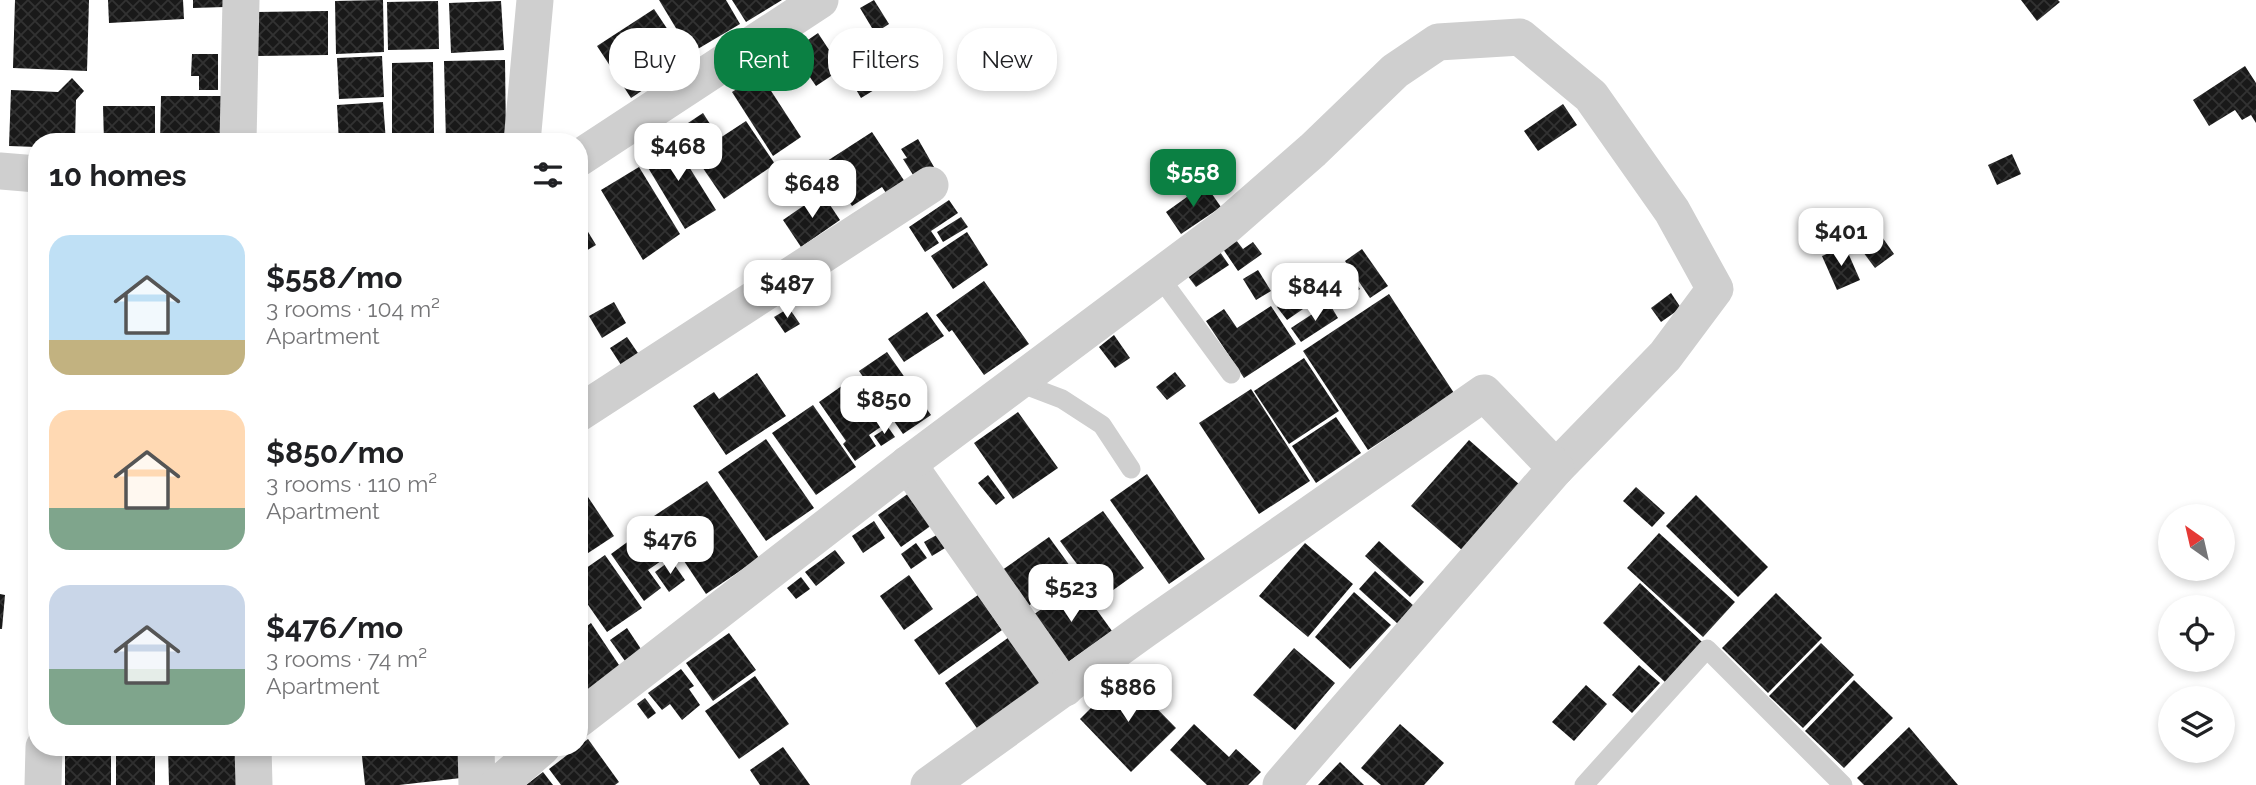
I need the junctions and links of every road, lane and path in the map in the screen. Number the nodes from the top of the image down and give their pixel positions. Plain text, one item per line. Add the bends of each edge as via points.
1 (241, 0) edge
2 (535, 0) edge
3 (820, 0) edge
4 (238, 133) edge
5 (523, 133) edge
6 (588, 152) edge
7 (0, 171) edge
8 (28, 173) edge
9 (930, 185) dead end
10 (1159, 276) junction
11 (1231, 374) dead end
12 (1017, 382) junction
13 (588, 406) edge
14 (908, 464) junction
15 (1556, 468) junction
16 (1131, 469) dead end
17 (1065, 688) junction
18 (588, 712) edge
19 (44, 756) edge
20 (253, 756) edge
21 (475, 756) edge
22 (532, 756) edge
23 (43, 785) edge
24 (254, 785) edge
25 (477, 785) edge
26 (498, 785) edge
27 (929, 785) edge
28 (1281, 785) edge
29 (1584, 785) edge
30 (1843, 785) edge

1 - 4 street
2 - 5 street
3 - 6 street
7 - 8 street
9 - 13 street
10 - 11 lane
10 - 12 street
10 - 15 street via 1225,227 1395,71 1438,42 1520,37 1591,96 1672,211 1715,289 1665,356
12 - 14 street
12 - 16 lane via 1062,399 1102,425
14 - 17 street
14 - 18 street
15 - 17 street via 1484,393
15 - 28 street
17 - 27 street
19 - 23 street
20 - 24 street
21 - 25 street
22 - 26 street
29 - 30 lane via 1707,649

